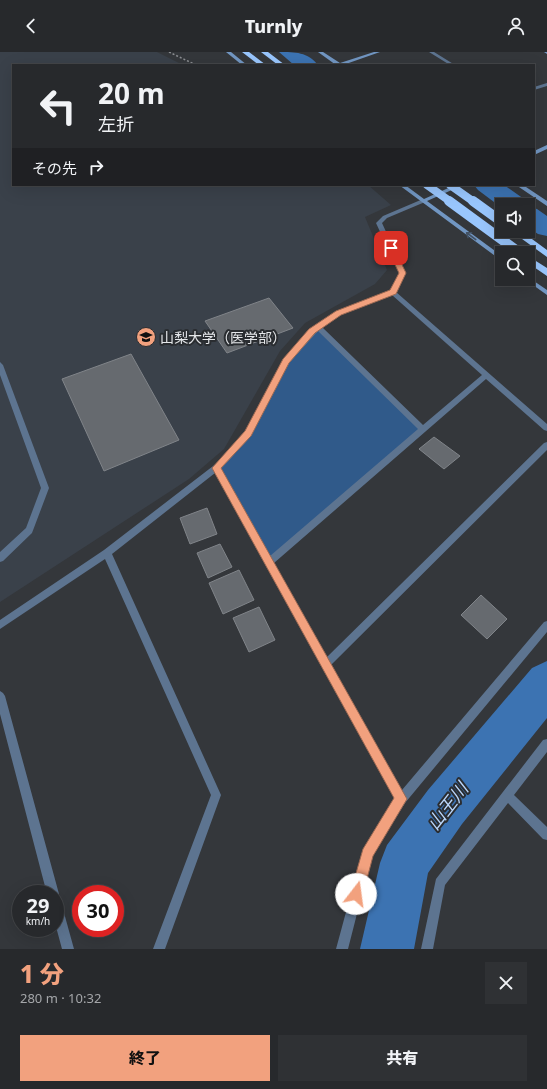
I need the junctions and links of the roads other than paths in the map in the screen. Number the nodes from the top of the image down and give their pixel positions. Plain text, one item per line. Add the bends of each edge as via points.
1 (228, 52) edge
2 (245, 52) edge
3 (264, 52) edge
4 (320, 52) edge
5 (378, 52) edge
6 (431, 52) edge
7 (244, 64) edge
8 (262, 64) edge
9 (281, 64) edge
10 (338, 64) edge
11 (342, 64) edge
12 (451, 64) edge
13 (547, 84) edge
14 (535, 89) edge
15 (547, 147) edge
16 (535, 153) edge
17 (403, 186) edge
18 (428, 186) edge
19 (451, 186) edge
20 (458, 186) edge
21 (520, 186) edge
22 (424, 201) junction
23 (547, 204) edge
24 (495, 217) edge
25 (525, 238) edge
26 (510, 246) edge
27 (495, 254) edge
28 (547, 254) edge
29 (535, 264) edge
30 (547, 273) edge
31 (535, 284) edge
32 (393, 292) junction
33 (547, 293) edge
34 (318, 327) junction
35 (0, 366) edge
36 (486, 375) junction
37 (547, 428) edge
38 (423, 430) junction
39 (547, 445) edge
40 (216, 468) junction
41 (107, 553) junction
42 (0, 558) edge
43 (269, 562) junction
44 (0, 625) edge
45 (547, 625) edge
46 (326, 664) junction
47 (0, 696) edge
48 (547, 744) edge
49 (508, 796) junction
50 (401, 799) junction
51 (547, 835) edge
52 (51, 885) edge
53 (64, 935) edge
54 (68, 949) edge
55 (159, 949) edge
56 (342, 949) edge
57 (427, 949) edge

1 - 7 street
2 - 8 highway
3 - 9 highway
4 - 10 street
5 - 11 street
6 - 12 street
13 - 14 street
15 - 16 street
17 - 22 street
18 - 26 highway, bridge
19 - 24 highway, bridge
20 - 22 street
21 - 23 street
27 -> 22 street
22 - 32 street via 385,217 379,223 402,273
25 - 28 highway
29 - 30 highway
31 - 33 street
32 - 34 street via 339,313
32 - 36 street
34 - 38 street
34 - 40 street via 286,361 248,434
35 - 42 street via 45,488 29,530
36 - 37 street
36 - 38 street
38 - 43 street
39 - 46 street
40 - 41 street
40 - 43 street
41 - 44 street
41 - 55 street via 216,795
43 - 46 street
45 - 50 street
46 - 50 street
47 - 52 street
48 - 49 street
49 - 51 street
49 - 57 street via 440,883
50 - 56 street via 367,853
53 - 54 street

